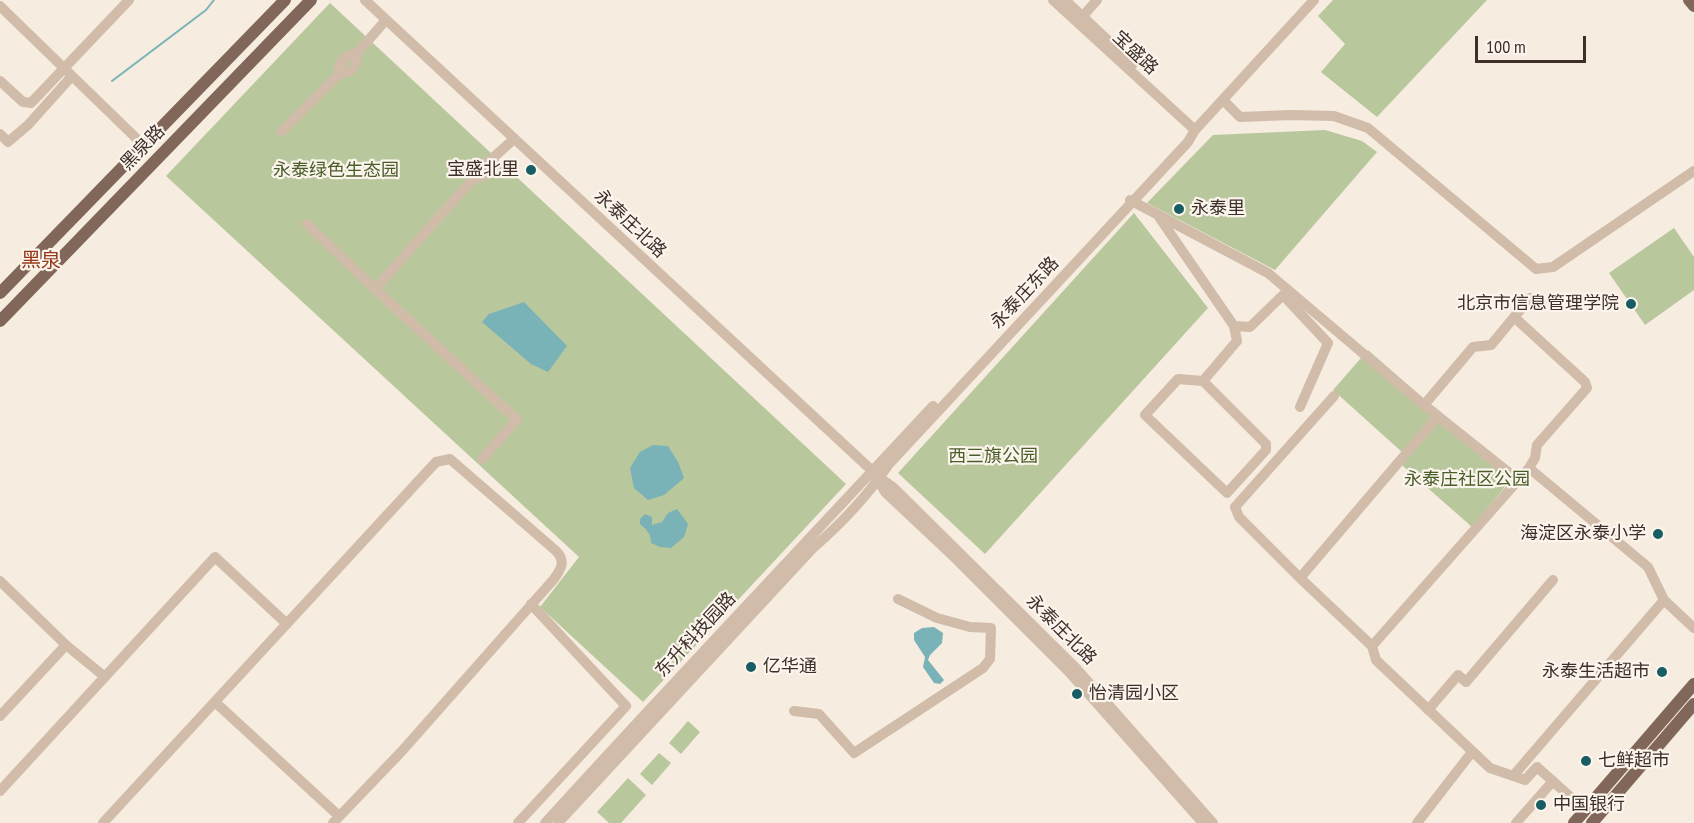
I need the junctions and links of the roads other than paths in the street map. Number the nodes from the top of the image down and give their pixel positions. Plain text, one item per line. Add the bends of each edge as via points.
1 (129, 0) edge
2 (285, 0) edge
3 (311, 0) edge
4 (365, 0) edge
5 (1053, 0) edge
6 (1065, 0) edge
7 (1097, 0) edge
8 (1314, 0) edge
9 (1689, 0) edge
10 (0, 6) edge
11 (1694, 6) edge
12 (1083, 16) junction
13 (386, 20) junction
14 (68, 72) junction
15 (0, 81) edge
16 (1223, 100) junction
17 (1198, 127) junction
18 (282, 131) dead end
19 (0, 134) edge
20 (136, 138) dead end
21 (514, 139) junction
22 (1694, 171) edge
23 (307, 224) dead end
24 (375, 289) junction
25 (0, 293) edge
26 (1530, 298) dead end
27 (1514, 317) junction
28 (0, 321) edge
29 (1234, 326) junction
30 (1203, 381) junction
31 (1334, 396) dead end
32 (1424, 405) junction
33 (1300, 407) dead end
34 (482, 459) dead end
35 (1529, 468) junction
36 (877, 477) junction
37 (1518, 480) junction
38 (1300, 578) junction
39 (1553, 580) dead end
40 (0, 581) edge
41 (898, 599) dead end
42 (1664, 600) junction
43 (531, 604) junction
44 (287, 624) junction
45 (1694, 628) edge
46 (66, 645) junction
47 (1372, 646) junction
48 (105, 677) junction
49 (1694, 684) edge
50 (215, 702) junction
51 (1694, 704) edge
52 (1428, 710) junction
53 (794, 711) dead end
54 (0, 716) edge
55 (1472, 752) junction
56 (1513, 776) junction
57 (1553, 781) junction
58 (0, 792) edge
59 (1585, 810) junction
60 (336, 820) edge
61 (1596, 822) edge
62 (103, 823) edge
63 (518, 823) edge
64 (545, 823) edge
65 (558, 823) edge
66 (1203, 823) edge
67 (1213, 823) edge
68 (1417, 823) edge
69 (1516, 823) edge
70 (1574, 823) edge

1 - 14 street
2 - 25 main road, 黑泉路
3 - 28 main road, 黑泉路
4 - 13 street, 永泰庄北路
5 - 17 street, 宝盛路
6 - 12 street, 宝盛路
7 - 12 street
8 - 16 street, 永泰庄东路
9 - 11 main road
10 - 14 street
12 - 17 street, 宝盛路
13 - 18 street via 358,52 345,57 338,75
13 - 21 street, 永泰庄北路
14 - 15 street via 31,103 23,102
14 - 19 street via 28,125 8,142
14 - 20 street
16 - 17 street, 永泰庄东路
16 - 22 street via 1240,117 1334,116 1368,128 1536,269 1553,267
17 - 36 street, 永泰庄东路
21 - 24 street via 485,165 479,163 474,167 472,180
21 - 36 street, 永泰庄北路
23 - 24 street
24 - 34 street via 517,420
26 - 27 street
27 - 32 street via 1491,345 1473,347
27 - 35 street via 1587,388 1536,445
29 - 30 street via 1238,341
29 - 32 street via 1159,218 1130,200 1268,273
29 - 33 street via 1250,327 1282,294 1328,343
30 - 30 street via 1178,379 1144,415 1227,493 1266,450 1266,444
31 - 38 street via 1235,507 1239,517
32 - 37 street
32 - 38 street via 1438,416
35 - 37 street
35 - 42 street via 1648,567
36 - 64 street, 东升科技园路 via 669,687
36 - 65 street, 东升科技园路 via 870,493 812,549
36 - 66 street, 永泰庄北路 via 885,492 1069,672
36 - 67 street, 永泰庄北路 via 893,487 1076,668
37 - 47 street
38 - 47 street
39 - 52 street via 1466,682 1458,675
40 - 46 street
41 - 53 street via 937,618 991,628 990,659 983,668 854,753 819,714
42 - 45 street
42 - 56 street
43 - 44 street via 560,570 561,555 450,459 436,462
43 - 60 street
43 - 63 street via 626,706
44 - 48 street via 215,557
44 - 50 street
46 - 48 street
46 - 54 street
47 - 52 street via 1376,660
48 - 58 street
49 - 59 main road
50 - 60 street
50 - 62 street
51 - 61 main road
52 - 55 street
55 - 56 street via 1490,768
55 - 68 street
56 - 57 street via 1525,780 1537,767
57 - 59 street
57 - 69 street
59 - 70 main road

